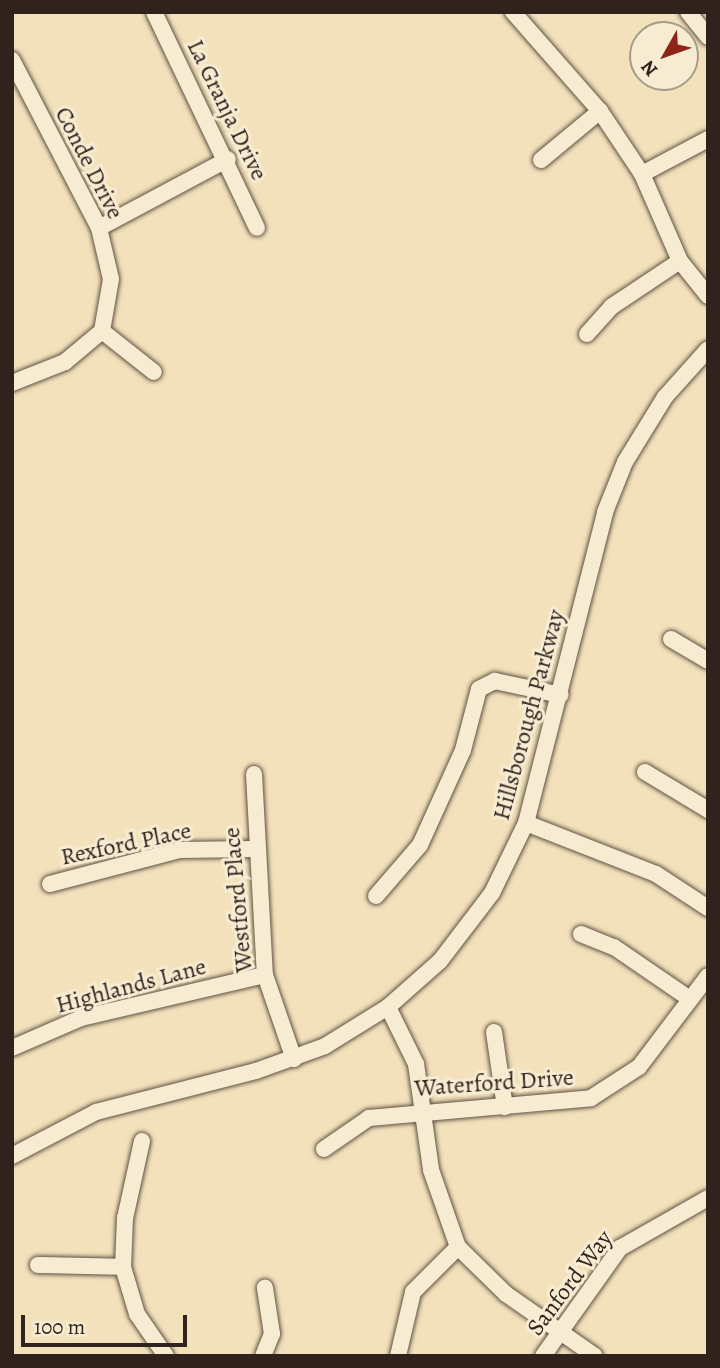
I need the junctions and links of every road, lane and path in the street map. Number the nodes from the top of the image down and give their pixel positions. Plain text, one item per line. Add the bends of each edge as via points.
1 (154, 12) edge
2 (513, 12) edge
3 (688, 12) edge
4 (708, 37) edge
5 (12, 60) edge
6 (600, 111) junction
7 (708, 139) edge
8 (228, 159) junction
9 (541, 160) dead end
10 (642, 174) junction
11 (99, 228) junction
12 (257, 228) dead end
13 (680, 261) junction
14 (708, 296) edge
15 (102, 331) junction
16 (587, 334) dead end
17 (708, 349) edge
18 (154, 372) dead end
19 (12, 383) edge
20 (671, 639) dead end
21 (708, 661) edge
22 (561, 695) junction
23 (645, 772) dead end
24 (254, 774) dead end
25 (708, 810) edge
26 (526, 823) junction
27 (253, 849) junction
28 (50, 884) dead end
29 (376, 896) dead end
30 (708, 908) edge
31 (581, 934) dead end
32 (265, 975) junction
33 (708, 976) edge
34 (690, 999) junction
35 (388, 1007) junction
36 (494, 1031) dead end
37 (12, 1048) edge
38 (294, 1059) junction
39 (505, 1107) junction
40 (424, 1109) junction
41 (142, 1141) dead end
42 (324, 1149) dead end
43 (12, 1156) edge
44 (708, 1198) edge
45 (458, 1247) junction
46 (38, 1265) dead end
47 (123, 1267) junction
48 (265, 1288) dead end
49 (560, 1332) junction
50 (166, 1356) edge
51 (263, 1356) edge
52 (398, 1356) edge
53 (543, 1356) edge
54 (595, 1356) edge

1 - 8 street, La Granja Drive
2 - 6 street
3 - 4 street
5 - 11 street, Conde Drive
6 - 9 street
6 - 10 street
7 - 10 street
8 - 11 street
8 - 12 street, La Granja Drive
10 - 13 street
11 - 15 street, Conde Drive via 111,279
13 - 14 street
13 - 16 street via 611,307
15 - 18 street
15 - 19 street via 65,362
17 - 22 street, Hillsborough Parkway via 665,397 625,463 606,512
20 - 21 street
22 - 26 street, Hillsborough Parkway
22 - 29 street via 495,681 479,689 463,750 420,845
23 - 25 street
24 - 27 street, Westford Place
26 - 30 street via 645,869
26 - 35 street, Hillsborough Parkway via 464,933
27 - 28 street, Rexford Place via 180,850
27 - 32 street, Westford Place
31 - 34 street via 614,947
32 - 37 street, Highlands Lane via 80,1018
32 - 38 street, Westford Place
33 - 34 street, Waterford Drive
34 - 39 street, Waterford Drive via 639,1067 617,1085 557,1106
35 - 38 street, Hillsborough Parkway
35 - 40 street via 416,1063
36 - 39 street
38 - 43 street, Hillsborough Parkway via 96,1112
39 - 40 street, Waterford Drive
40 - 42 street, Waterford Drive via 369,1118
40 - 45 street via 431,1170
41 - 47 street via 125,1218
44 - 49 street, Sanford Way via 628,1241
45 - 49 street via 506,1294
45 - 52 street via 413,1292
46 - 47 street
47 - 50 street via 138,1314
48 - 51 street via 272,1334
49 - 53 street, Sanford Way
49 - 54 street

